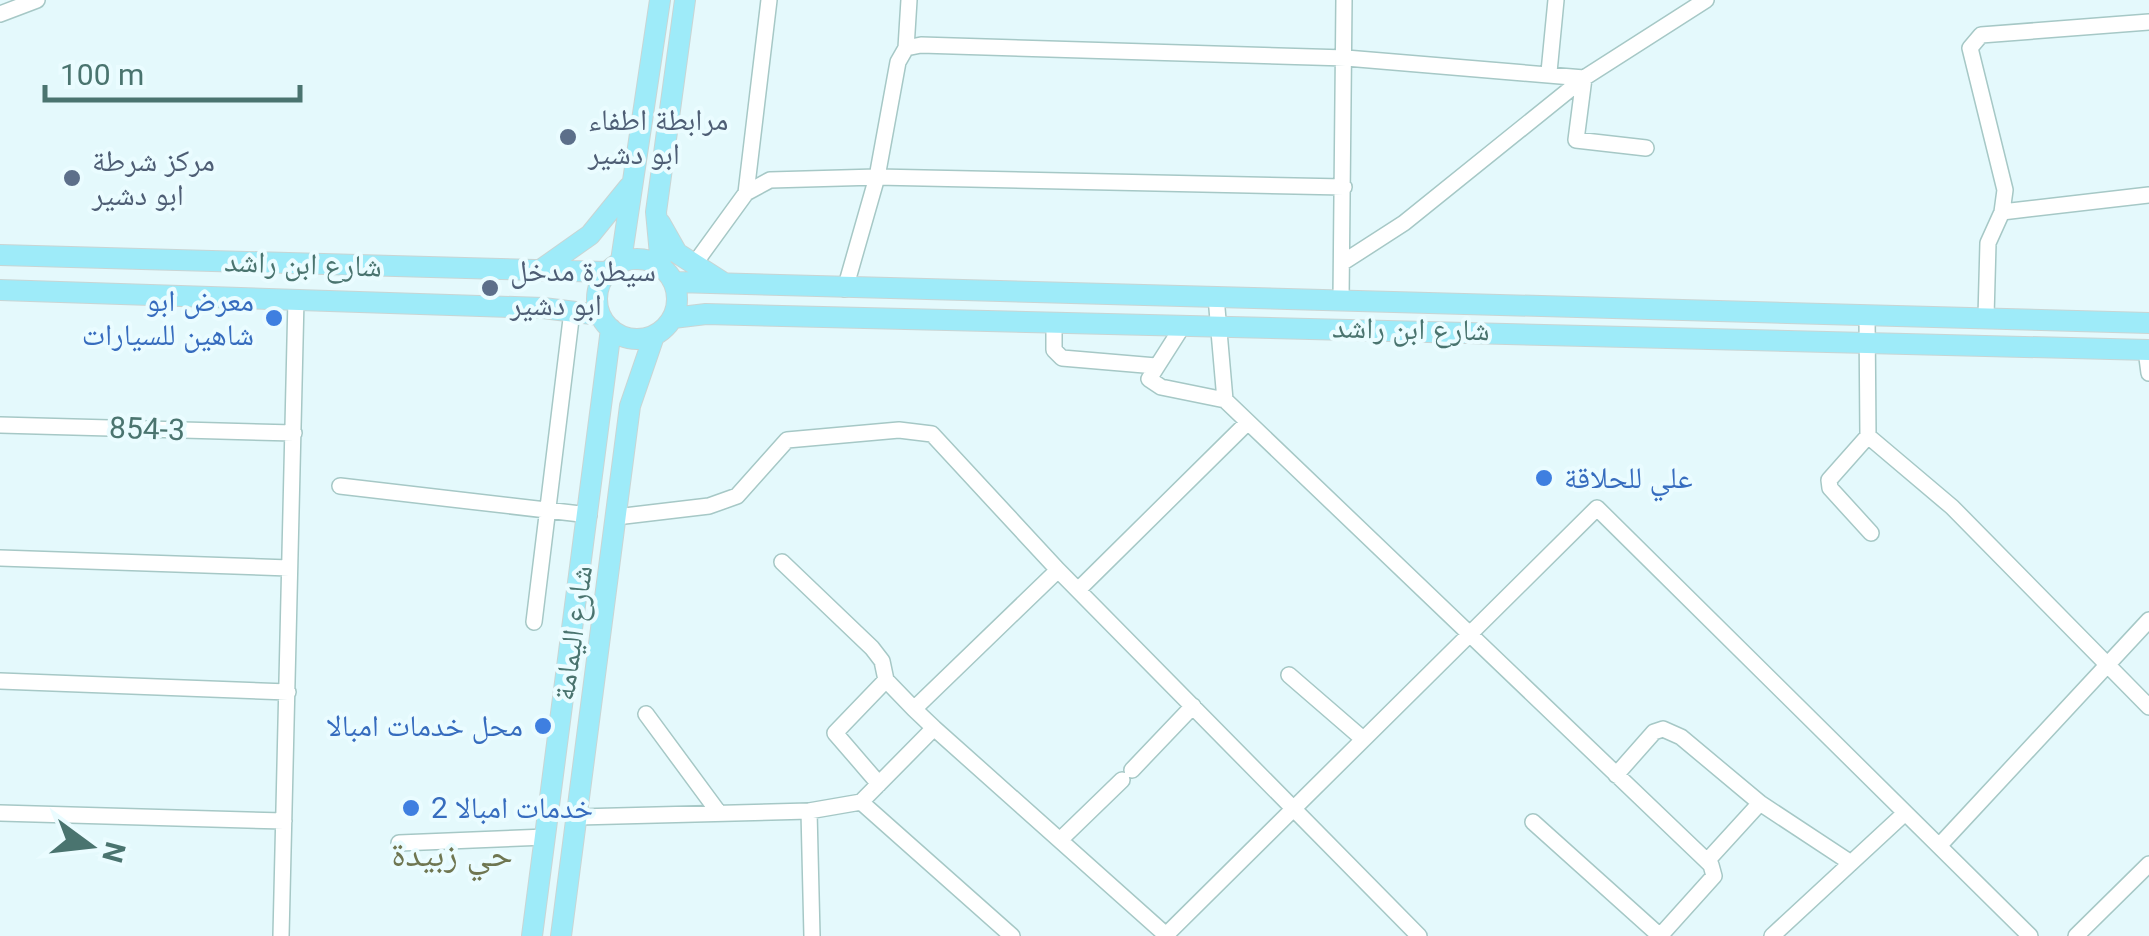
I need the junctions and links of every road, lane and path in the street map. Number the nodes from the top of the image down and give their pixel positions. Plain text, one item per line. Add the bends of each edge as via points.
1 (37, 0) edge
2 (660, 0) edge
3 (685, 0) edge
4 (768, 0) edge
5 (909, 0) edge
6 (1344, 0) edge
7 (1556, 0) edge
8 (1706, 0) edge
9 (0, 14) edge
10 (2149, 22) edge
11 (906, 48) junction
12 (1346, 58) junction
13 (1549, 72) junction
14 (1584, 78) junction
15 (1646, 148) dead end
16 (637, 166) junction
17 (877, 178) junction
18 (1344, 188) junction
19 (746, 193) junction
20 (2149, 195) edge
21 (656, 212) junction
22 (2002, 212) junction
23 (0, 254) edge
24 (1342, 264) junction
25 (661, 265) junction
26 (693, 266) junction
27 (614, 267) junction
28 (539, 272) junction
29 (675, 282) junction
30 (730, 286) junction
31 (845, 288) junction
32 (0, 290) edge
33 (1216, 297) junction
34 (296, 298) junction
35 (1341, 299) junction
36 (572, 311) junction
37 (1868, 316) junction
38 (673, 318) junction
39 (1986, 318) junction
40 (1054, 321) junction
41 (606, 322) junction
42 (2149, 323) edge
43 (1184, 324) junction
44 (1217, 324) junction
45 (654, 336) junction
46 (1866, 340) junction
47 (2147, 350) edge
48 (1156, 366) junction
49 (2149, 372) edge
50 (1225, 400) junction
51 (1248, 422) junction
52 (0, 425) edge
53 (294, 433) junction
54 (1868, 436) junction
55 (340, 486) dead end
56 (548, 513) junction
57 (589, 515) junction
58 (616, 517) junction
59 (1871, 533) dead end
60 (0, 558) edge
61 (782, 562) dead end
62 (289, 568) junction
63 (1058, 570) junction
64 (1078, 590) junction
65 (2149, 620) edge
66 (534, 622) dead end
67 (1466, 634) junction
68 (2106, 665) junction
69 (1289, 674) dead end
70 (886, 680) junction
71 (0, 681) edge
72 (288, 692) junction
73 (1194, 706) junction
74 (2149, 708) edge
75 (914, 709) junction
76 (646, 714) dead end
77 (934, 728) junction
78 (1363, 739) junction
79 (1616, 776) junction
80 (879, 784) junction
81 (862, 802) junction
82 (1760, 803) junction
83 (1294, 808) junction
84 (810, 811) junction
85 (0, 813) edge
86 (718, 813) junction
87 (1906, 813) junction
88 (578, 817) junction
89 (284, 821) junction
90 (1533, 822) dead end
91 (546, 837) junction
92 (1060, 840) junction
93 (399, 843) dead end
94 (1939, 846) junction
95 (1707, 861) junction
96 (1851, 863) junction
97 (2149, 864) edge
98 (281, 936) edge
99 (532, 936) edge
100 (561, 936) edge
101 (812, 936) edge
102 (1012, 936) edge
103 (1165, 936) edge
104 (1419, 936) edge
105 (1660, 936) edge
106 (1772, 936) edge
107 (2030, 936) edge
108 (2076, 936) edge

1 - 9 street
2 - 16 main road
3 - 21 main road
4 - 19 street
5 - 11 street
6 - 12 street
7 - 13 street
8 - 14 street
10 - 22 street via 1974,40 1970,48 2006,190
11 - 12 street
11 - 17 street
12 - 13 street
12 - 18 street
13 - 14 street
14 - 15 street via 1573,137
14 - 24 street via 1404,223
16 - 27 main road
16 - 28 main road via 608,217
17 - 18 street
17 - 19 street via 770,180
17 - 31 street
18 - 24 street
19 - 26 street
20 - 22 street
21 - 25 main road
21 - 26 main road via 667,242
22 - 39 street via 1988,243
23 - 28 main road, شارع ابن راشد
24 - 35 street
25 - 27 main road via 642,258
25 - 29 main road
26 - 30 main road
27 - 28 main road, شارع ابن راشد
27 - 41 main road via 597,297
29 - 30 main road, شارع ابن راشد
29 - 38 main road
30 - 31 main road, شارع ابن راشد
31 - 33 main road, شارع ابن راشد
32 - 34 main road, شارع ابن راشد
33 - 35 main road, شارع ابن راشد
33 - 44 street
34 - 36 main road, شارع ابن راشد
34 - 53 street
35 - 37 main road, شارع ابن راشد
36 - 41 main road, شارع ابن راشد
36 - 56 street
37 - 39 main road, شارع ابن راشد
37 - 46 street
38 - 40 main road, شارع ابن راشد
38 - 45 main road
39 - 42 main road, شارع ابن راشد
40 - 43 main road, شارع ابن راشد
40 - 48 street via 1054,350 1062,358
41 - 45 main road via 636,339
41 - 57 main road, شارع اليمامة
43 - 44 main road, شارع ابن راشد
43 - 48 street
44 - 46 main road, شارع ابن راشد
44 - 50 street
45 - 58 main road, شارع اليمامة via 630,406
46 - 47 main road, شارع ابن راشد
46 - 54 street
47 - 49 street
48 - 50 street via 1149,378 1154,384
50 - 51 street
51 - 64 street
51 - 67 street
52 - 53 street, 854-3
53 - 62 street
54 - 59 street via 1830,488
54 - 68 street via 1952,507
55 - 56 street
56 - 57 street
56 - 66 street
57 - 91 main road, شارع اليمامة
58 - 63 street via 709,506 737,496 788,440 899,430 932,434
58 - 88 main road, شارع اليمامة
60 - 62 street
61 - 70 street via 872,648
62 - 72 street
63 - 64 street
63 - 75 street
64 - 73 street
65 - 68 street
67 - 78 street
67 - 79 street
67 - 87 street via 1597,508
68 - 74 street
68 - 94 street
69 - 78 street
70 - 75 street
70 - 80 street via 835,733
71 - 72 street
72 - 89 street
73 - 83 street
73 - 92 street
75 - 77 street
76 - 86 street
77 - 80 street
77 - 92 street
78 - 83 street
79 - 82 street via 1663,729 1682,737
79 - 95 street
80 - 81 street
81 - 84 street
81 - 102 street
82 - 95 street
82 - 96 street
83 - 103 street
83 - 104 street
84 - 86 street
84 - 101 street
85 - 89 street
86 - 88 street
87 - 94 street
87 - 96 street
88 - 100 main road, شارع اليمامة
89 - 98 street
90 - 105 street
91 - 93 street
91 - 99 main road, شارع اليمامة
92 - 103 street
94 - 107 street
95 - 105 street via 1714,876
96 - 106 street
97 - 108 street

